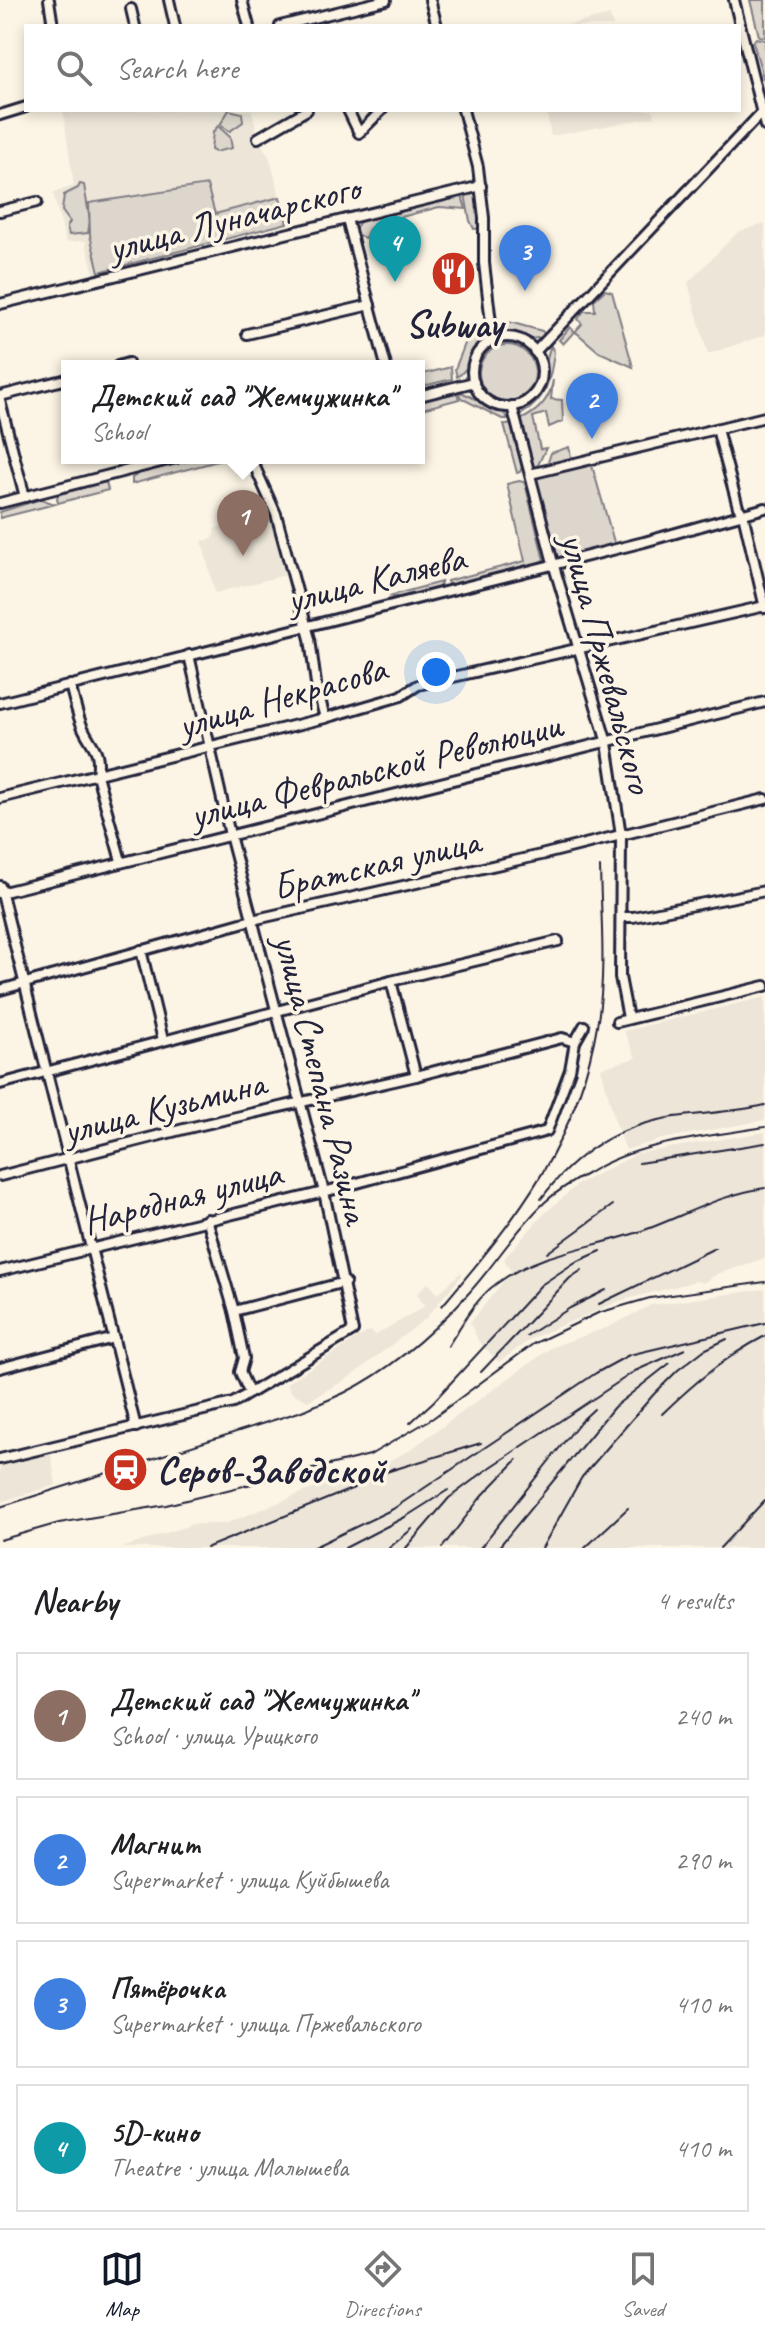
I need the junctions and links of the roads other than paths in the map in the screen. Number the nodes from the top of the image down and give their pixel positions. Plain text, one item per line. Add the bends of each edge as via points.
1 (49, 0) edge
2 (169, 0) edge
3 (242, 0) edge
4 (386, 0) edge
5 (430, 0) edge
6 (734, 0) edge
7 (353, 4) edge
8 (131, 9) dead end
9 (319, 22) edge
10 (53, 24) edge
11 (135, 24) edge
12 (175, 24) edge
13 (248, 24) edge
14 (436, 24) edge
15 (740, 24) edge
16 (741, 26) edge
17 (24, 108) edge
18 (764, 111) edge
19 (304, 112) edge
20 (349, 112) edge
21 (380, 112) edge
22 (464, 112) edge
23 (0, 115) edge
24 (765, 126) edge
25 (258, 138) dead end
26 (481, 186) junction
27 (37, 202) dead end
28 (0, 211) edge
29 (347, 219) junction
30 (0, 304) edge
31 (370, 305) junction
32 (247, 334) dead end
33 (493, 340) junction
34 (535, 352) junction
35 (384, 360) edge
36 (61, 381) edge
37 (474, 382) junction
38 (425, 394) edge
39 (0, 398) edge
40 (512, 406) junction
41 (765, 417) edge
42 (717, 429) junction
43 (153, 464) edge
44 (254, 464) edge
45 (530, 474) junction
46 (25, 497) junction
47 (0, 503) edge
48 (765, 508) edge
49 (743, 514) junction
50 (553, 563) junction
51 (765, 607) edge
52 (306, 625) junction
53 (577, 650) junction
54 (189, 655) junction
55 (70, 685) junction
56 (765, 702) edge
57 (0, 703) edge
58 (325, 718) junction
59 (607, 743) junction
60 (209, 747) junction
61 (97, 775) junction
62 (0, 798) edge
63 (765, 799) edge
64 (230, 835) junction
65 (621, 835) junction
66 (121, 861) junction
67 (1, 891) edge
68 (765, 891) edge
69 (621, 917) junction
70 (252, 920) junction
71 (558, 941) dead end
72 (141, 950) junction
73 (391, 981) junction
74 (26, 983) junction
75 (765, 986) edge
76 (0, 990) edge
77 (277, 1012) junction
78 (628, 1018) junction
79 (617, 1022) dead end
80 (584, 1026) dead end
81 (163, 1040) junction
82 (575, 1042) junction
83 (45, 1073) junction
84 (416, 1076) junction
85 (0, 1084) edge
86 (301, 1101) junction
87 (68, 1160) junction
88 (0, 1176) edge
89 (324, 1192) junction
90 (207, 1219) junction
91 (90, 1249) junction
92 (0, 1271) edge
93 (345, 1282) junction
94 (234, 1311) junction
95 (114, 1338) junction
96 (0, 1368) edge
97 (249, 1392) junction
98 (136, 1427) junction
99 (0, 1459) edge

1 - 10 street
2 - 12 street
3 - 13 street
4 - 7 street
5 - 14 street
6 - 15 street
7 - 9 street
8 - 11 street
16 - 18 street
17 - 23 street
18 - 24 street
18 - 34 street
19 - 25 street
20 - 21 street via 359,133
22 - 26 street
26 - 29 street, улица Луначарского
26 - 33 street
27 - 28 street
29 - 30 street, улица Луначарского
29 - 31 street
31 - 32 street
31 - 35 street
33 - 34 street via 516,339
33 - 37 street via 476,356
34 - 40 street via 542,368 540,385 530,398
36 - 39 street
37 - 38 street
37 - 40 street via 488,401
39 - 46 street
40 - 45 street, улица Пржевальского
41 - 42 street
42 - 45 street
42 - 49 street
43 - 46 street
44 - 52 street via 276,514
45 - 50 street, улица Пржевальского
46 - 47 street
48 - 49 street, улица Каляева
49 - 50 street, улица Каляева
49 - 51 street
50 - 52 street, улица Каляева
50 - 53 street, улица Пржевальского
51 - 53 street, улица Некрасова
52 - 54 street, улица Каляева
52 - 58 street
53 - 58 street, улица Некрасова via 418,685 401,696
53 - 59 street, улица Пржевальского
54 - 55 street, улица Каляева
54 - 60 street, улица Степана Разина
55 - 57 street, улица Каляева
55 - 61 street via 82,726 97,749
56 - 59 street, улица Февральской Революции
58 - 60 street, улица Некрасова
59 - 64 street, улица Февральской Революции
59 - 65 street, улица Пржевальского
60 - 61 street, улица Некрасова
60 - 64 street, улица Степана Разина
61 - 62 street, улица Некрасова
61 - 66 street
63 - 65 street, Братская улица
64 - 66 street, улица Февральской Революции
64 - 70 street, улица Степана Разина
65 - 69 street, улица Пржевальского
65 - 70 street, Братская улица
66 - 67 street, улица Февральской Революции
67 - 74 street
68 - 69 street
69 - 78 street, улица Пржевальского via 620,977
70 - 72 street, Братская улица
70 - 77 street, улица Степана Разина
71 - 73 street
72 - 74 street, Братская улица
72 - 81 street
73 - 77 street
73 - 84 street
74 - 76 street, Братская улица
74 - 83 street
75 - 78 street
77 - 81 street
77 - 86 street, улица Степана Разина
78 - 79 street
80 - 82 street, Народная улица
81 - 83 street
82 - 84 street, улица Кузьмина via 562,1038
82 - 89 street, Народная улица via 547,1131
83 - 85 street
83 - 87 street
84 - 86 street, улица Кузьмина
86 - 87 street, улица Кузьмина
86 - 89 street, улица Степана Разина
87 - 88 street, улица Кузьмина
87 - 91 street
89 - 90 street, Народная улица
89 - 93 street, улица Степана Разина
90 - 91 street, Народная улица
90 - 94 street
91 - 92 street, Народная улица
91 - 95 street
93 - 94 street
93 - 97 street, улица Степана Разина via 353,1331
94 - 97 street via 244,1358 240,1372
95 - 96 street
95 - 98 street
97 - 98 street via 233,1403
98 - 99 street

